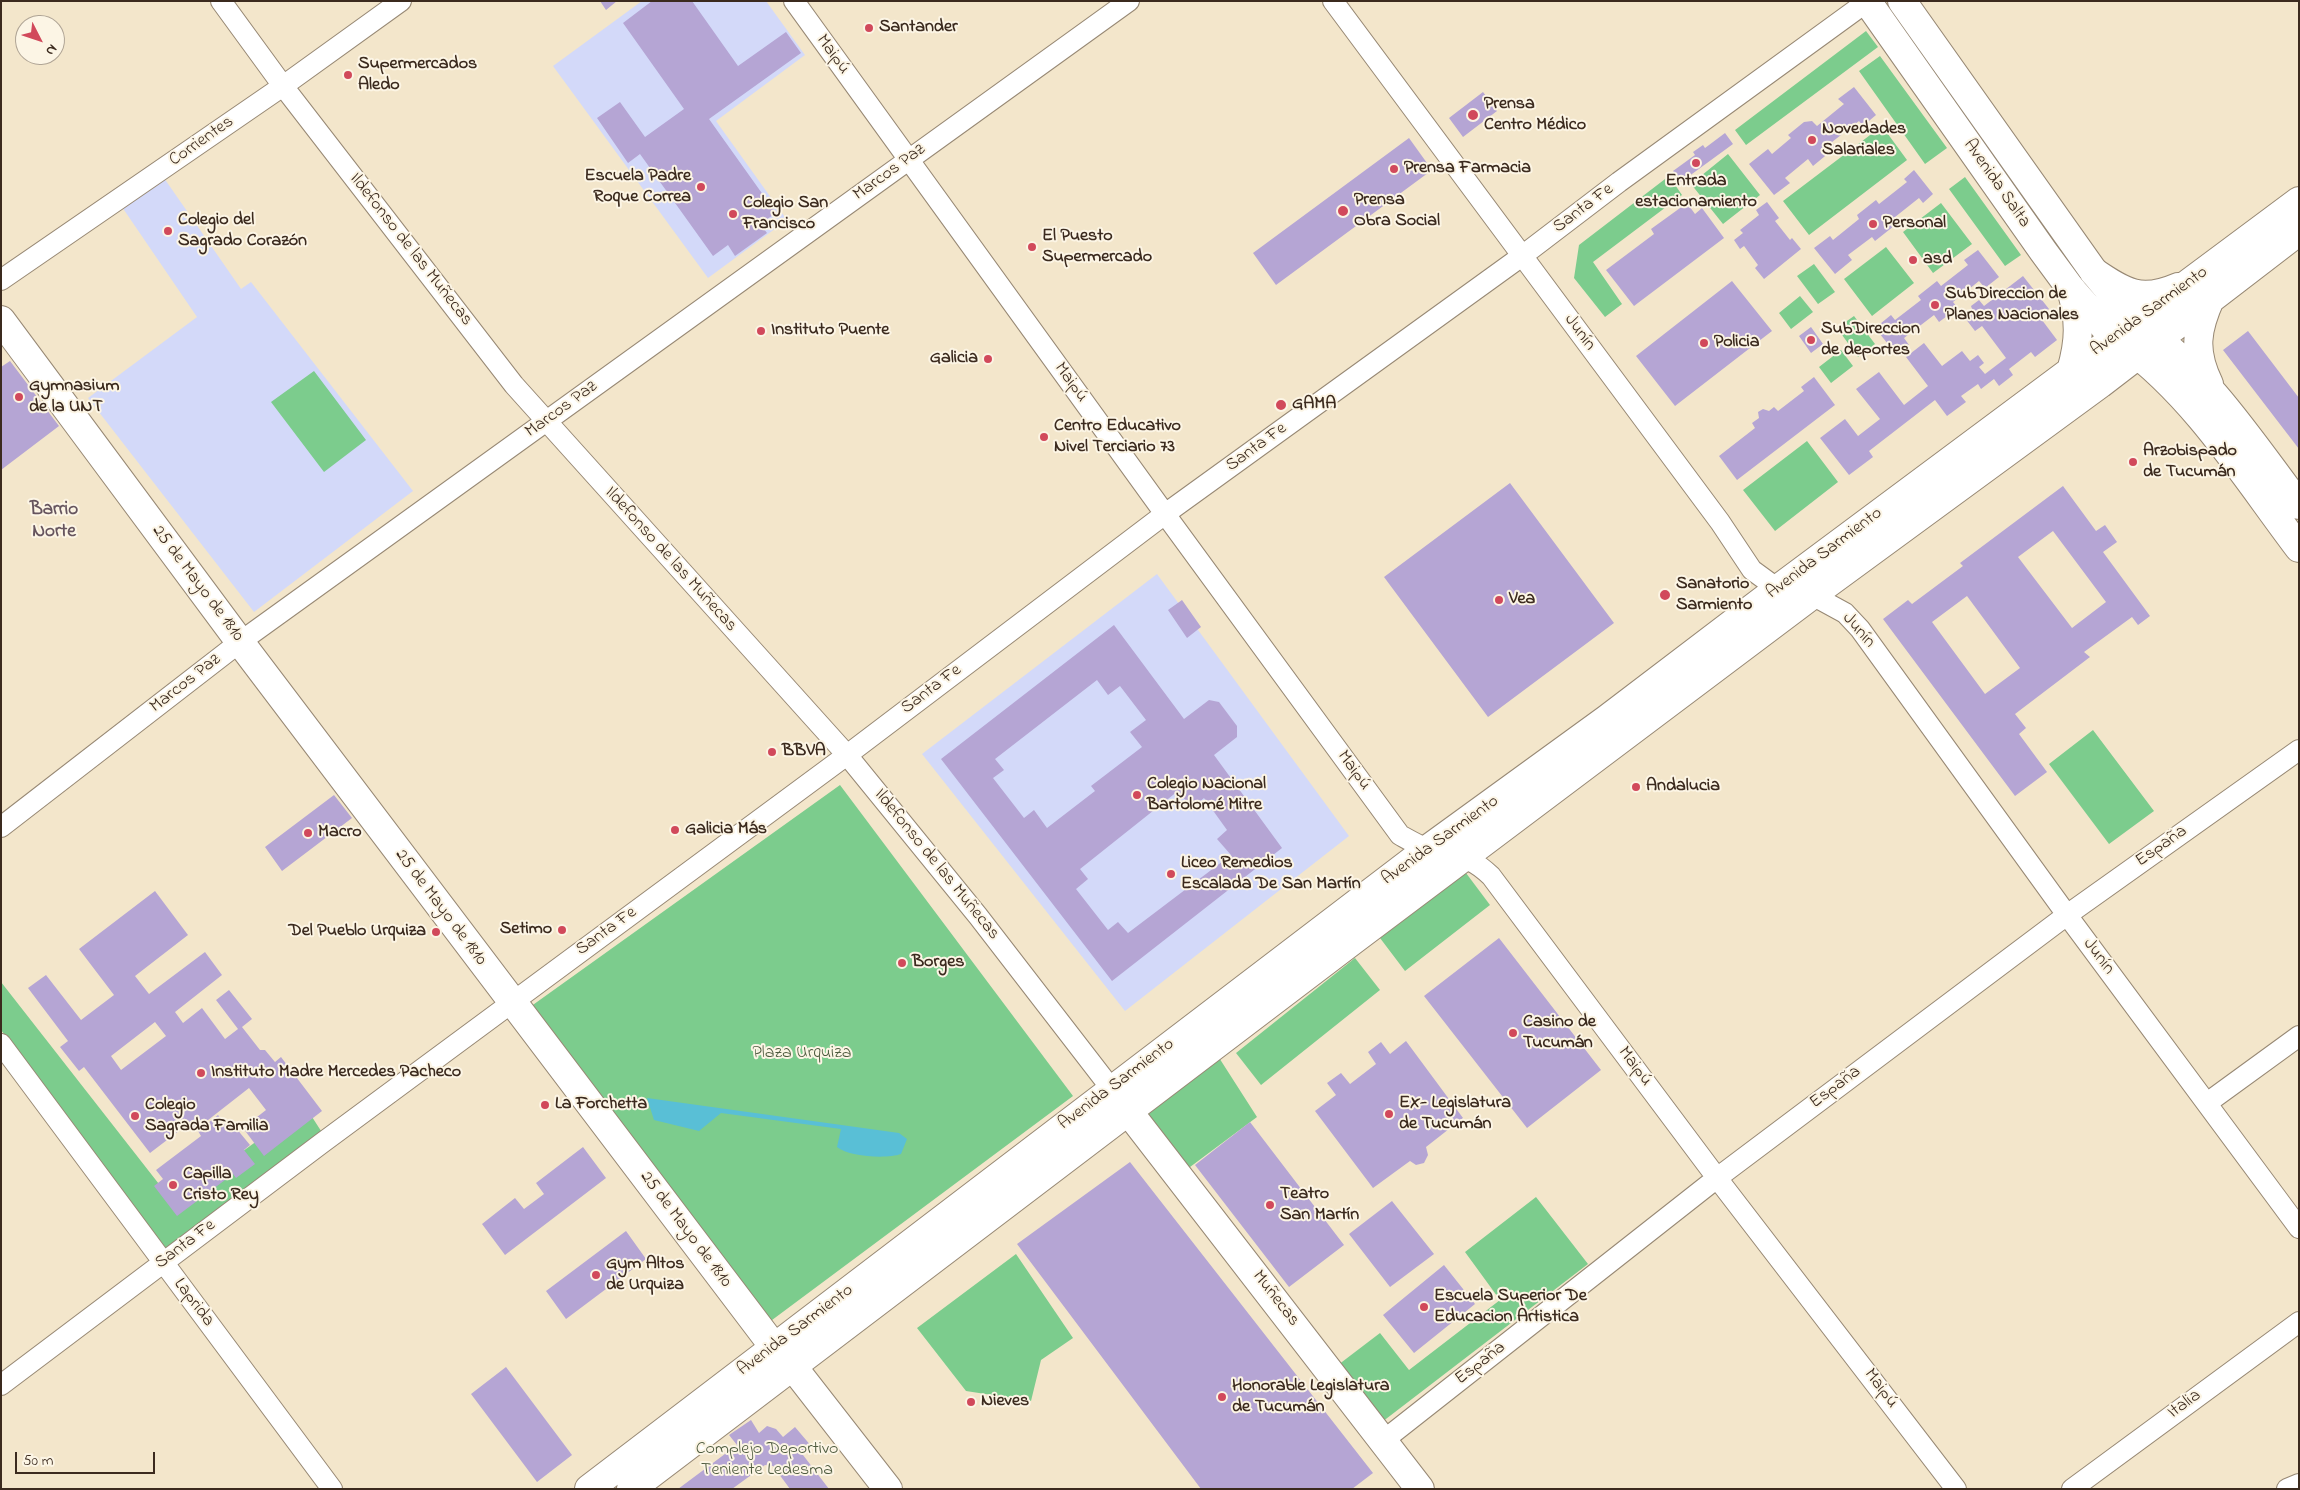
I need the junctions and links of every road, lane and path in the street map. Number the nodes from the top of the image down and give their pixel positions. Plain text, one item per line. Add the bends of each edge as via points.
1 (221, 1) edge
2 (401, 1) edge
3 (794, 1) edge
4 (1129, 1) edge
5 (1333, 1) edge
6 (1867, 1) edge
7 (1902, 1) edge
8 (283, 86) junction
9 (908, 160) junction
10 (2299, 201) edge
11 (2299, 231) edge
12 (1522, 256) junction
13 (2094, 272) junction
14 (1, 280) edge
15 (2071, 289) junction
16 (2202, 289) junction
17 (1, 320) edge
18 (2125, 330) junction
19 (2149, 347) junction
20 (2071, 372) junction
21 (2100, 384) junction
22 (2202, 400) junction
23 (546, 422) junction
24 (2299, 505) edge
25 (1165, 514) junction
26 (2299, 548) edge
27 (1778, 589) junction
28 (1812, 595) junction
29 (240, 642) junction
30 (2299, 750) edge
31 (847, 755) junction
32 (1, 827) edge
33 (1428, 850) junction
34 (1464, 857) junction
35 (2067, 915) junction
36 (512, 1002) junction
37 (2299, 1036) edge
38 (1, 1044) edge
39 (1111, 1089) junction
40 (2207, 1103) junction
41 (1128, 1111) junction
42 (1718, 1178) junction
43 (2299, 1228) edge
44 (163, 1263) junction
45 (2299, 1322) edge
46 (774, 1347) junction
47 (793, 1367) junction
48 (1, 1385) edge
49 (1384, 1440) junction
50 (2299, 1484) edge
51 (1410, 1485) edge
52 (332, 1489) edge
53 (588, 1489) edge
54 (631, 1489) edge
55 (888, 1489) edge
56 (1956, 1489) edge
57 (2072, 1489) edge
58 (2287, 1489) edge

1 - 8 street, Ildefonso de las Muñecas
2 - 8 street, Corrientes
3 - 9 street, Maipú
4 - 9 street, Marcos Paz
5 - 12 street, Junín
6 - 12 street, Santa Fe
6 - 15 main road, Avenida Salta
7 - 13 main road, Avenida Salta
8 - 14 street, Corrientes
8 - 23 street, Ildefonso de las Muñecas
9 - 23 street, Marcos Paz
9 - 25 street, Maipú
10 - 16 main road, Avenida Sarmiento
11 - 16 main road, Avenida Sarmiento
12 - 25 street, Santa Fe
12 - 27 street, Junín via 1720,522 1752,570
13 - 16 main road via 2121,290 2136,294
13 - 18 main road, Avenida Salta
15 - 18 main road, Avenida Salta
15 - 20 main road via 2079,324 2077,352
16 - 18 main road, Avenida Sarmiento
16 - 19 main road, Avenida Sarmiento
16 - 22 main road via 2197,352
17 - 29 main road, 25 de Mayo de 1810
18 - 19 main road, Avenida Salta
18 - 20 main road, Avenida Sarmiento
19 - 21 main road, Avenida Sarmiento
19 - 22 main road, Avenida Salta
20 - 27 main road, Avenida Sarmiento
21 - 22 main road via 2140,378
21 - 28 main road, Avenida Sarmiento
22 - 24 main road
22 - 26 main road
23 - 29 street, Marcos Paz
23 - 31 street, Ildefonso de las Muñecas
25 - 31 street, Santa Fe
25 - 33 street, Maipú via 1400,835
27 - 28 street, Junín
27 - 33 main road, Avenida Sarmiento
28 - 34 main road, Avenida Sarmiento
28 - 35 street, Junín via 1845,613 1860,629
29 - 32 street, Marcos Paz
29 - 36 main road, 25 de Mayo de 1810
30 - 35 street, España
31 - 36 street, Santa Fe
31 - 39 street, Ildefonso de las Muñecas via 978,916
33 - 34 street, Maipú
33 - 39 main road, Avenida Sarmiento
34 - 41 main road, Avenida Sarmiento
34 - 42 street, Maipú via 1492,876
35 - 40 street, Junín
35 - 42 street, España
36 - 44 street, Santa Fe
36 - 46 main road, 25 de Mayo de 1810
37 - 40 street
38 - 44 street, Laprida
39 - 41 street, Ildefonso de las Muñecas
39 - 46 main road, Avenida Sarmiento
40 - 43 street, Junín
41 - 47 main road, Avenida Sarmiento
41 - 49 main road, Muñecas
42 - 49 street, España
42 - 56 street, Maipú
44 - 48 street, Santa Fe
44 - 52 street, Laprida
45 - 57 street, Italia
46 - 47 main road, 25 de Mayo de 1810
46 - 53 main road, Avenida Sarmiento
47 - 54 main road, Avenida Sarmiento
47 - 55 main road, 25 de Mayo de 1810
49 - 51 main road, Muñecas
50 - 58 street

